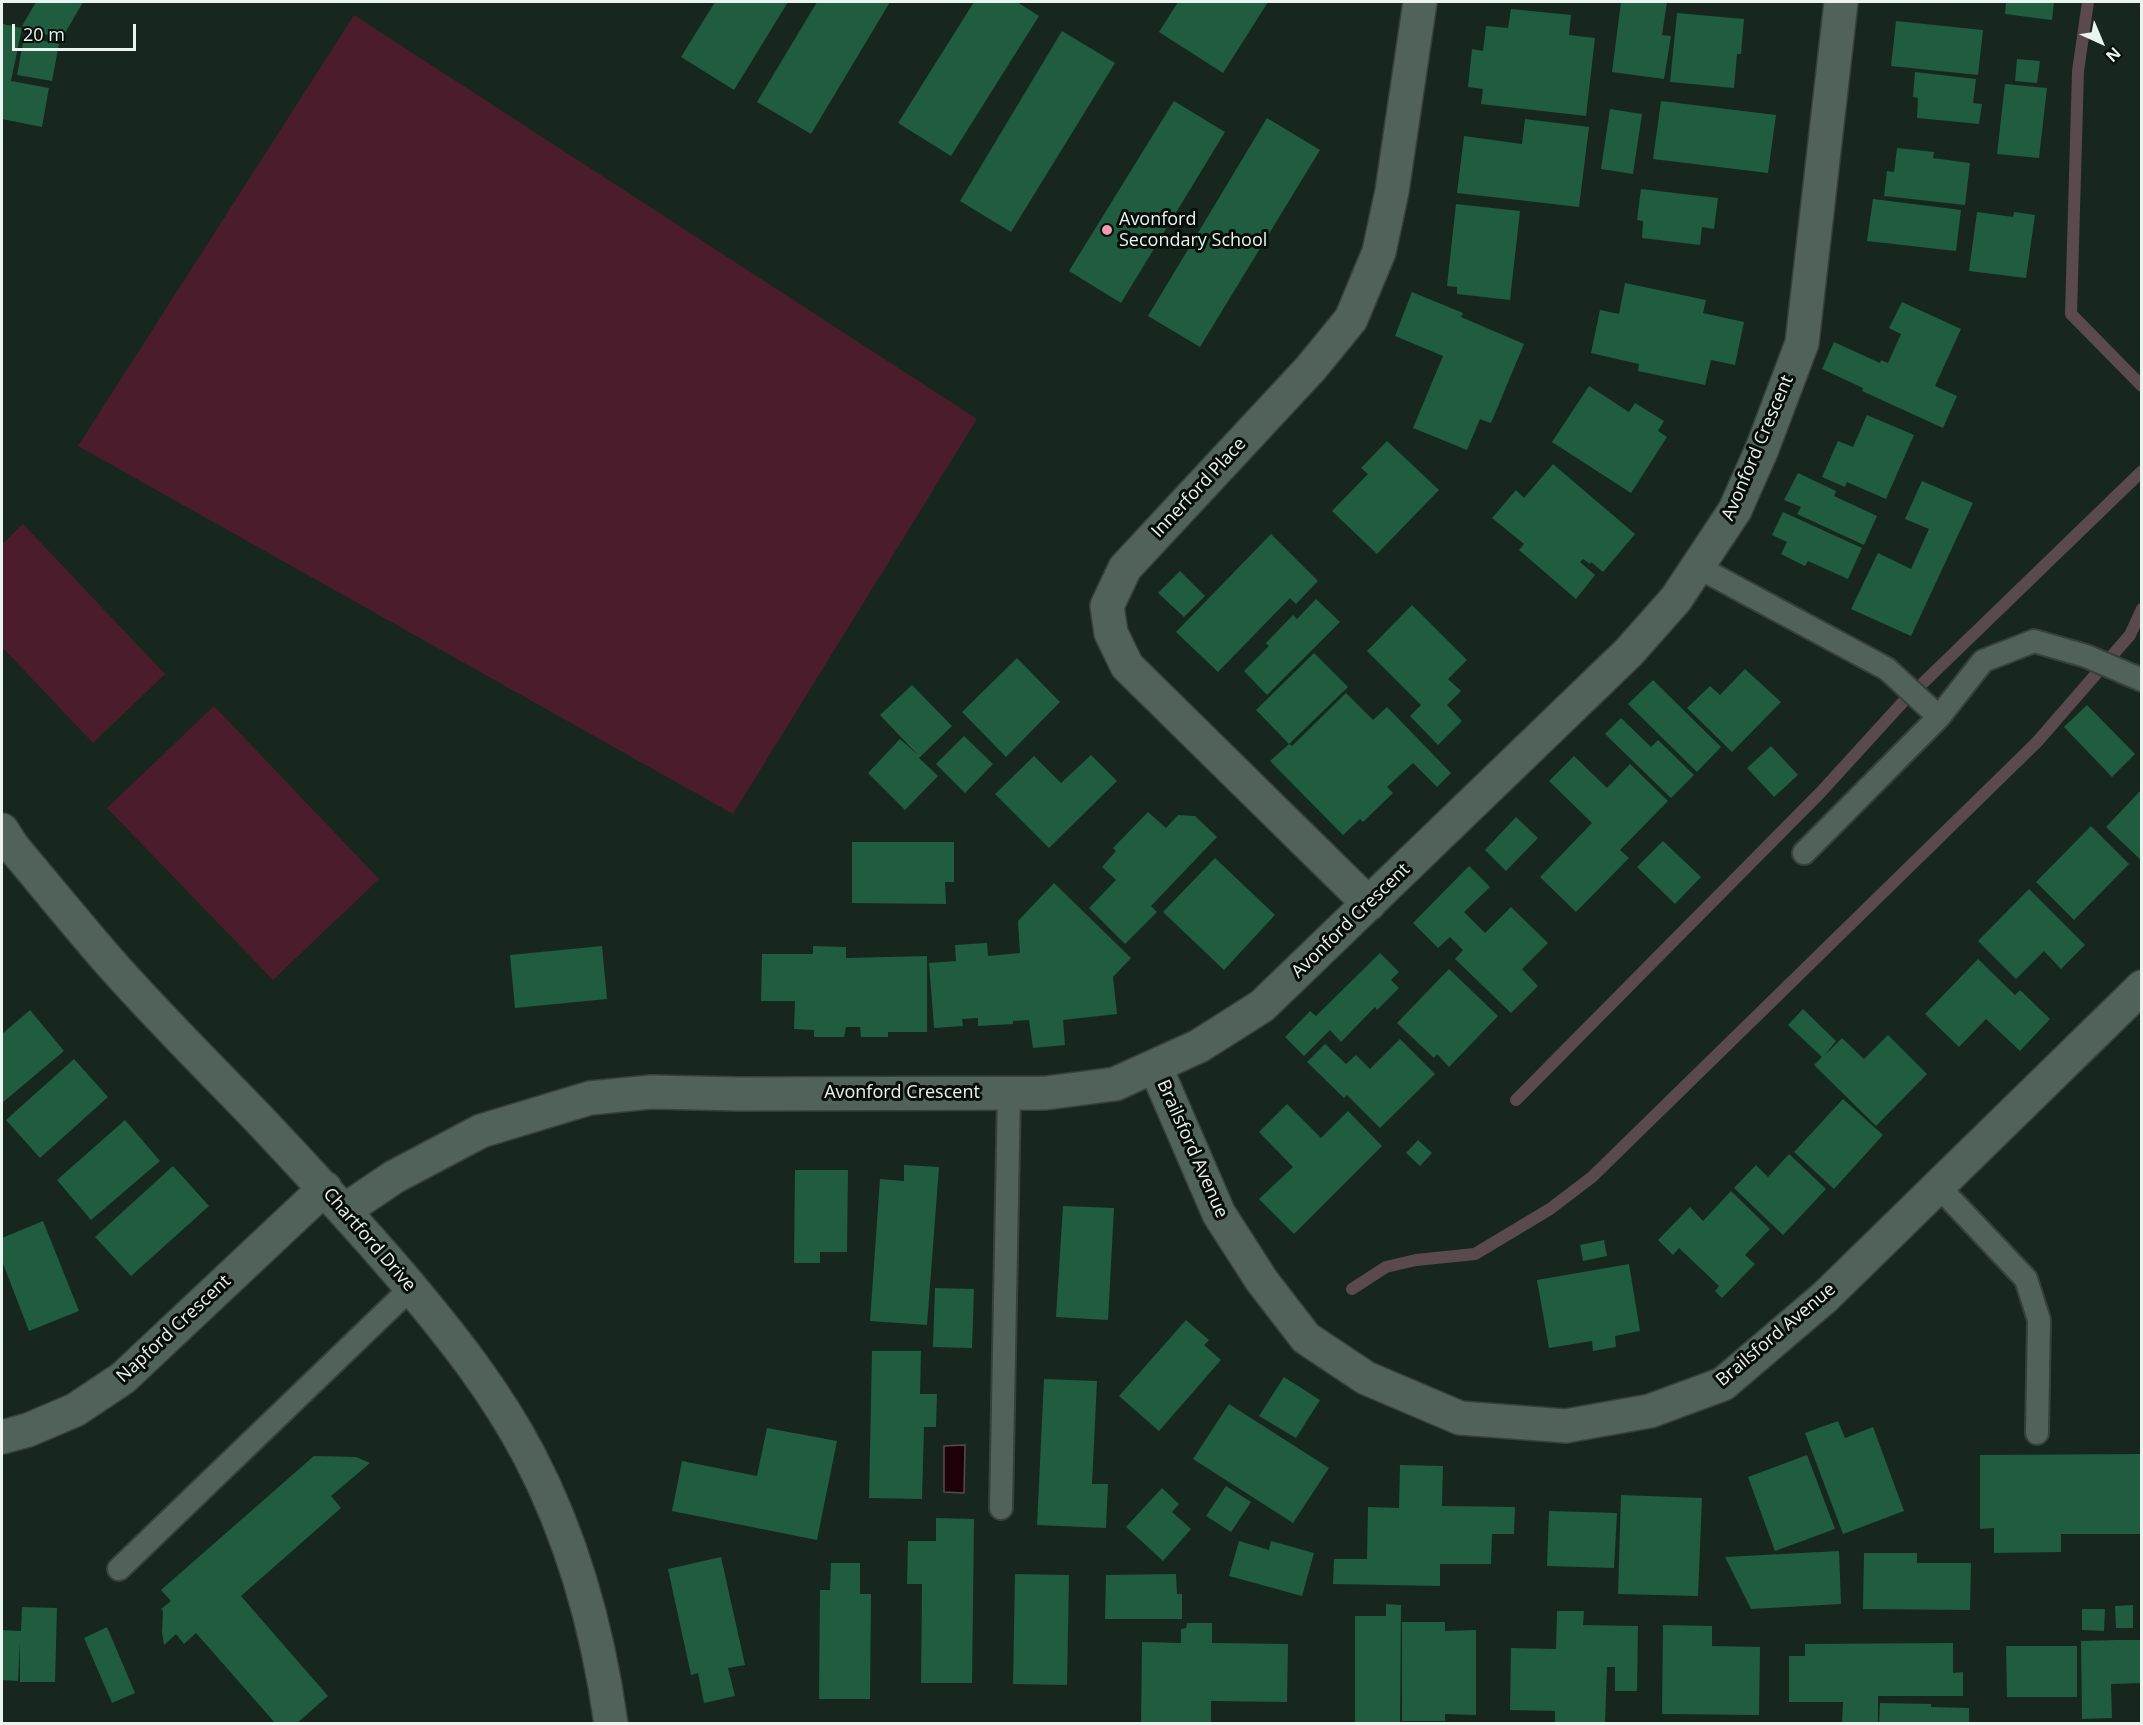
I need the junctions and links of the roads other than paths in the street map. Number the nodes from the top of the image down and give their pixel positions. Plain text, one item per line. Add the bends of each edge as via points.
1 (1420, 2) edge
2 (1841, 2) edge
3 (1698, 567) junction
4 (2137, 678) edge
5 (1939, 717) junction
6 (2, 830) edge
7 (1804, 853) dead end
8 (1369, 904) junction
9 (2142, 987) edge
10 (1155, 1066) junction
11 (1008, 1093) junction
12 (1938, 1186) junction
13 (335, 1199) junction
14 (411, 1288) junction
15 (2037, 1433) dead end
16 (2, 1437) edge
17 (1001, 1508) dead end
18 (119, 1569) dead end
19 (611, 1724) edge

1 - 8 street, Innerford Place via 1379,252 1351,318 1311,368 1125,568 1107,606 1111,633 1127,666
2 - 3 street, Avonford Crescent via 1802,344 1735,510
3 - 5 lane via 1887,669
3 - 8 street, Avonford Crescent via 1676,599 1629,652
4 - 5 lane via 2086,656 2034,641 1983,661
5 - 7 lane
6 - 13 street, Chartford Drive via 108,961
8 - 10 street, Avonford Crescent via 1262,1006 1199,1046
9 - 12 street, Brailsford Avenue
10 - 11 street, Avonford Crescent via 1115,1084 1046,1093
10 - 12 street, Brailsford Avenue via 1218,1214 1306,1338 1366,1378 1460,1418 1566,1426 1650,1411 1723,1384 1824,1297
11 - 13 street, Avonford Crescent via 651,1092 591,1098 481,1131 394,1177
11 - 17 lane
12 - 15 lane via 2026,1280 2039,1320
13 - 14 street, Chartford Drive
13 - 16 street, Napford Crescent via 123,1378 75,1410
14 - 18 lane
14 - 19 street, Chartford Drive via 463,1350 498,1401 555,1510 592,1618

